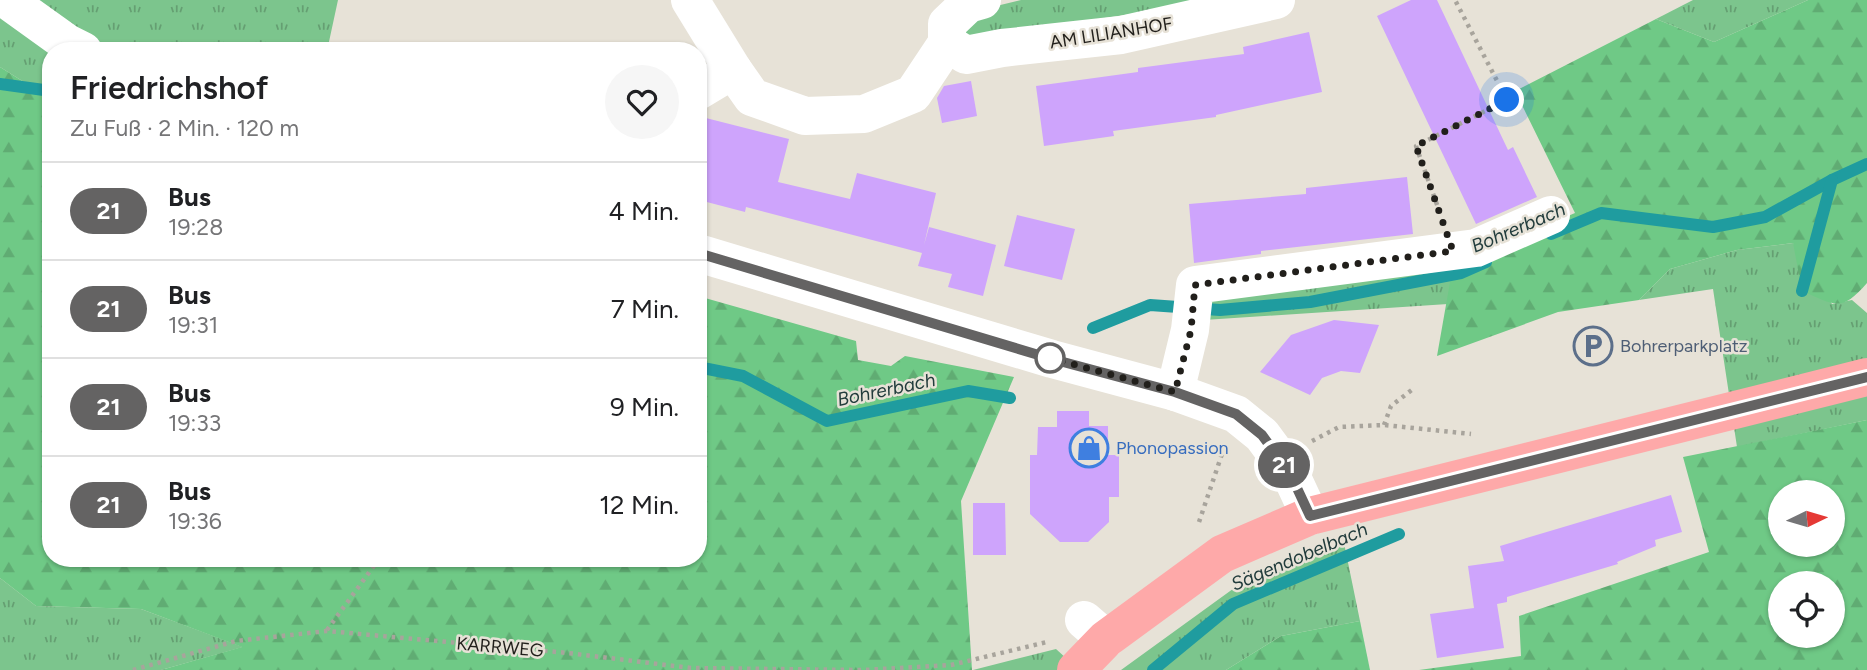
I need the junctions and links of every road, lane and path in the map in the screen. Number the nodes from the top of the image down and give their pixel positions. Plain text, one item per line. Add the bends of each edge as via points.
1 (7, 0) edge
2 (690, 0) edge
3 (982, 0) edge
4 (1276, 0) edge
5 (1455, 0) edge
6 (66, 42) edge
7 (947, 43) junction
8 (733, 70) junction
9 (707, 86) edge
10 (1551, 215) dead end
11 (1453, 251) junction
12 (707, 256) edge
13 (1867, 377) edge
14 (1413, 389) dead end
15 (1175, 392) junction
16 (1236, 414) junction
17 (1384, 425) junction
18 (1278, 457) junction
19 (1499, 468) junction
20 (1310, 516) junction
21 (373, 567) edge
22 (1201, 569) junction
23 (1095, 629) junction
24 (327, 631) junction
25 (133, 670) edge
26 (1076, 670) edge

1 - 6 street
2 - 8 street
3 - 7 street via 968,4 947,24
4 - 7 street, AM LILIANHOF via 1121,34 966,55
5 - 11 path via 1507,100 1416,146
7 - 8 street via 913,94 864,114 805,116 752,97
8 - 9 street
10 - 11 street via 1476,248
11 - 15 street via 1195,285 1191,330
12 - 15 street
13 - 19 main road
14 - 17 path via 1391,406
15 - 16 street
16 - 18 street via 1262,435
16 - 22 path via 1189,552
17 - 18 path via 1339,427
17 - 19 path via 1486,436
18 - 20 street
19 - 20 main road
20 - 22 main road via 1222,554
21 - 24 path
22 - 23 main road
23 - 24 path, KARRWEG via 951,665 863,670 691,668
23 - 26 main road
24 - 25 path, KARRWEG via 236,641

